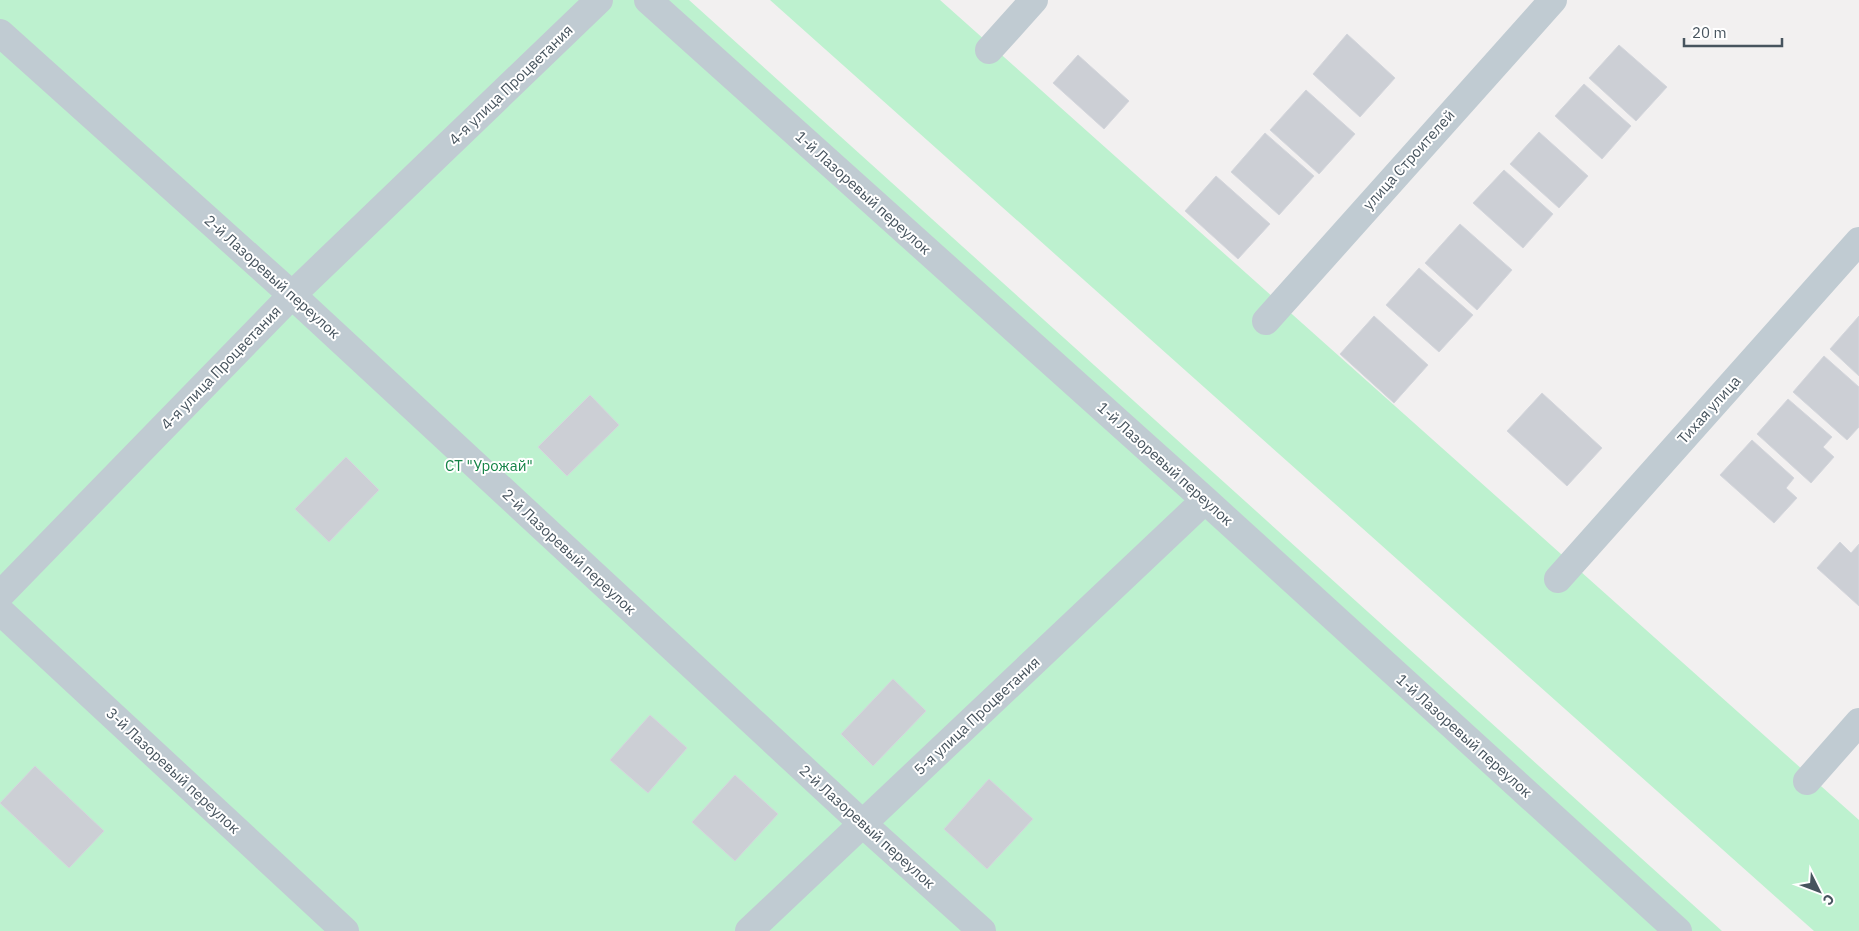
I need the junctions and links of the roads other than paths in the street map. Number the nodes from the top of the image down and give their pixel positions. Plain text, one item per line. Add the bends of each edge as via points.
1 (598, 0) edge
2 (648, 0) edge
3 (1034, 0) edge
4 (1553, 0) edge
5 (0, 33) edge
6 (989, 50) dead end
7 (1859, 241) edge
8 (292, 295) junction
9 (1266, 321) dead end
10 (1206, 500) junction
11 (1558, 579) dead end
12 (0, 595) edge
13 (0, 611) edge
14 (1859, 722) edge
15 (1806, 781) dead end
16 (863, 824) junction
17 (345, 931) edge
18 (749, 931) edge
19 (982, 931) edge
20 (1678, 931) edge

1 - 8 street, 4-я улица Процветания
2 - 10 street, 1-й Лазоревый переулок
3 - 6 street
4 - 9 street, улица Строителей
5 - 8 street, 2-й Лазоревый переулок
7 - 11 street, Тихая улица
8 - 12 street, 4-я улица Процветания
8 - 16 street, 2-й Лазоревый переулок
10 - 16 street, 5-я улица Процветания
10 - 20 street, 1-й Лазоревый переулок
13 - 17 street, 3-й Лазоревый переулок
14 - 15 street
16 - 18 street, 5-я улица Процветания
16 - 19 street, 2-й Лазоревый переулок

